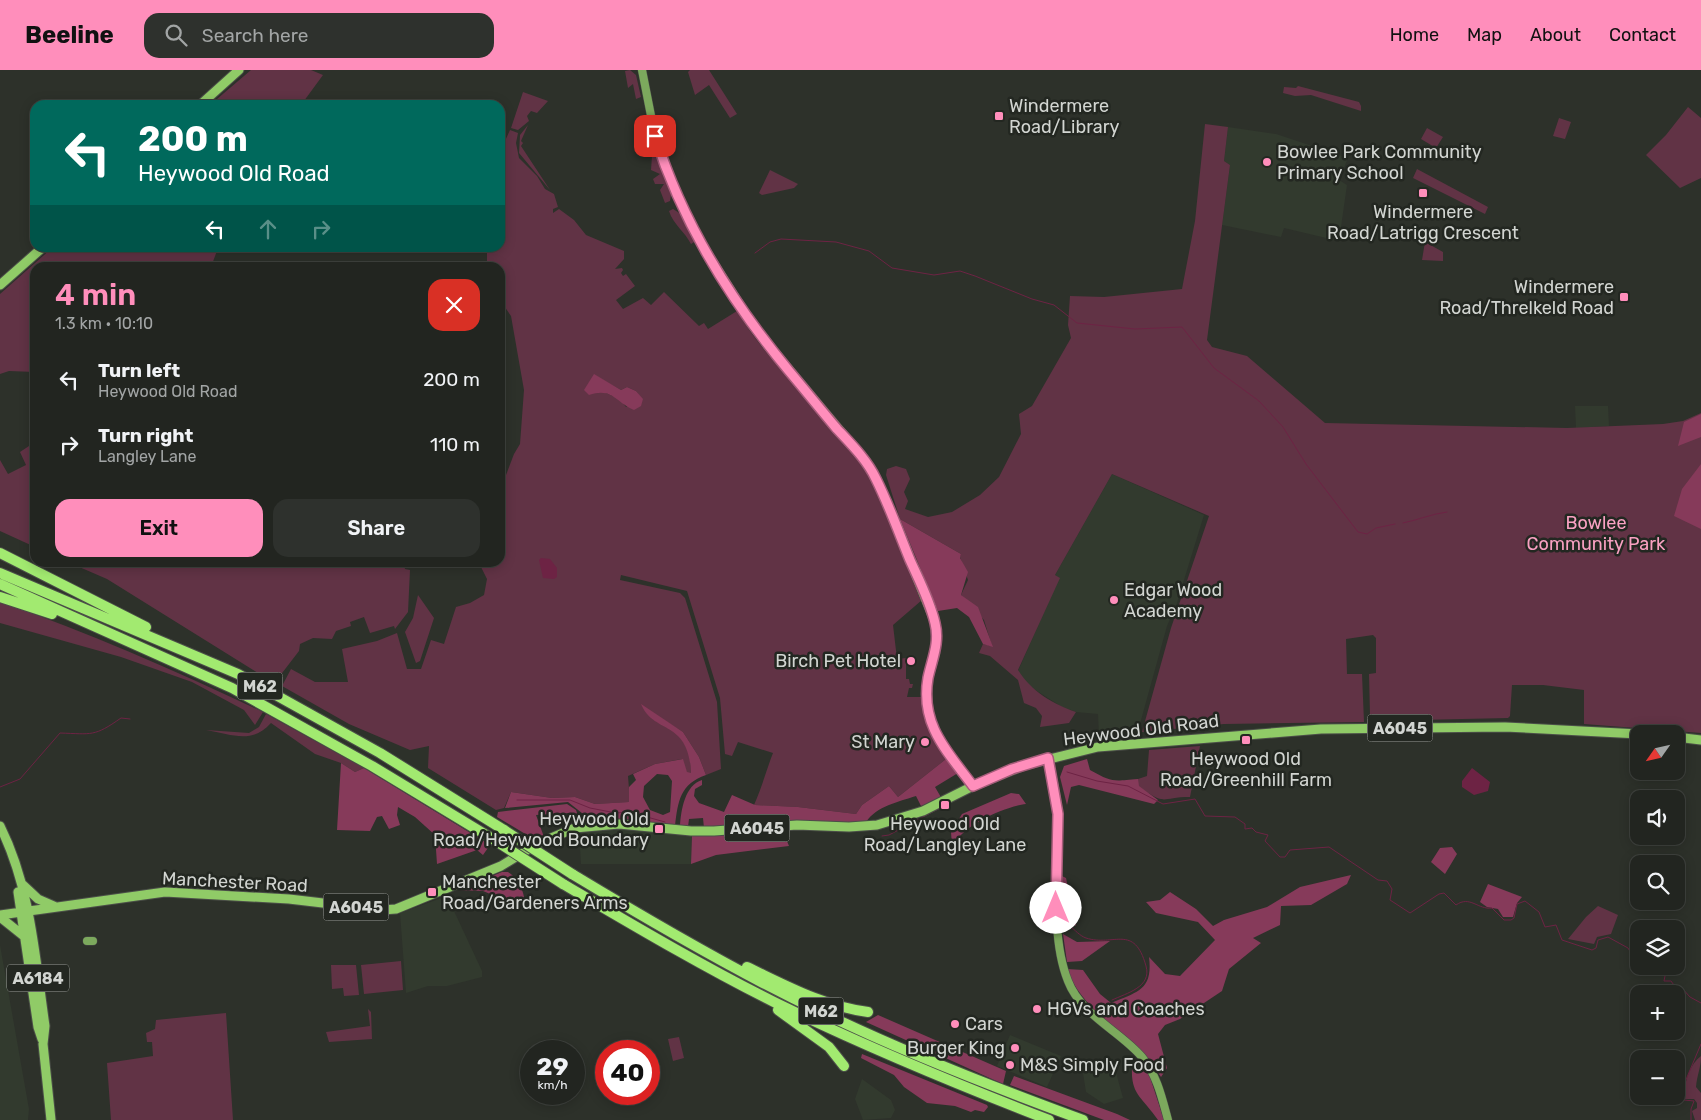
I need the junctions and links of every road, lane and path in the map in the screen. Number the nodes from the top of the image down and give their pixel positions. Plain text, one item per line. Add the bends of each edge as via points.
1 (239, 70) edge
2 (642, 70) edge
3 (206, 100) edge
4 (37, 252) edge
5 (0, 285) edge
6 (0, 553) edge
7 (0, 572) edge
8 (0, 584) edge
9 (0, 597) edge
10 (112, 633) junction
11 (165, 642) junction
12 (1630, 734) edge
13 (1685, 739) edge
14 (1701, 740) edge
15 (1048, 758) junction
16 (973, 786) junction
17 (0, 826) edge
18 (0, 836) edge
19 (492, 870) joint
20 (22, 884) junction
21 (57, 907) junction
22 (25, 912) junction
23 (0, 916) edge
24 (662, 928) junction
25 (25, 938) junction
26 (692, 960) junction
27 (868, 1012) dead end
28 (43, 1044) junction
29 (844, 1066) dead end
30 (1168, 1117) edge
31 (52, 1120) edge
32 (1049, 1120) edge
33 (1083, 1120) edge

1 - 3 main road
2 - 16 street via 655,136 666,170 694,231 755,328 857,450 877,481 935,624 936,653 928,681 932,726 940,743
4 - 5 main road
6 - 11 highway, M62 via 147,627
7 - 11 highway, M62
8 - 10 highway, M62
9 - 10 highway, M62
10 - 26 highway, M62, bridge via 240,693 372,766
11 - 24 highway, M62, bridge via 238,674 380,753
12 - 15 main road, Heywood Old Road / A6045 via 1505,727 1321,729 1098,747
13 - 14 main road
15 - 16 main road, Heywood Old Road / A6045
15 - 30 street via 1058,814 1056,908 1068,981 1088,1009 1142,1058 1155,1078
16 - 19 main road, Heywood Old Road / A6045 via 923,811 864,826 797,825 691,831 619,824 583,826 551,837
17 - 20 main road, A6184 via 14,855
18 - 22 main road, A6184 via 10,857
19 - 21 main road, Manchester Road / A6045 via 396,909 165,892
20 - 21 main road via 38,899
20 - 22 main road, A6184
21 - 22 main road, Manchester Road / A6045
22 - 23 main road, Manchester Road / A6045
22 - 25 main road, A6184
22 - 28 main road, A6184 via 45,1026
23 - 25 main road
24 - 27 highway, M62 via 821,1001
24 - 33 highway, M62 via 764,984 864,1032 969,1078
25 - 28 main road, A6184
26 - 29 highway, M62 via 787,1015 829,1048
26 - 32 highway, M62 via 858,1041
28 - 31 main road, A6184

